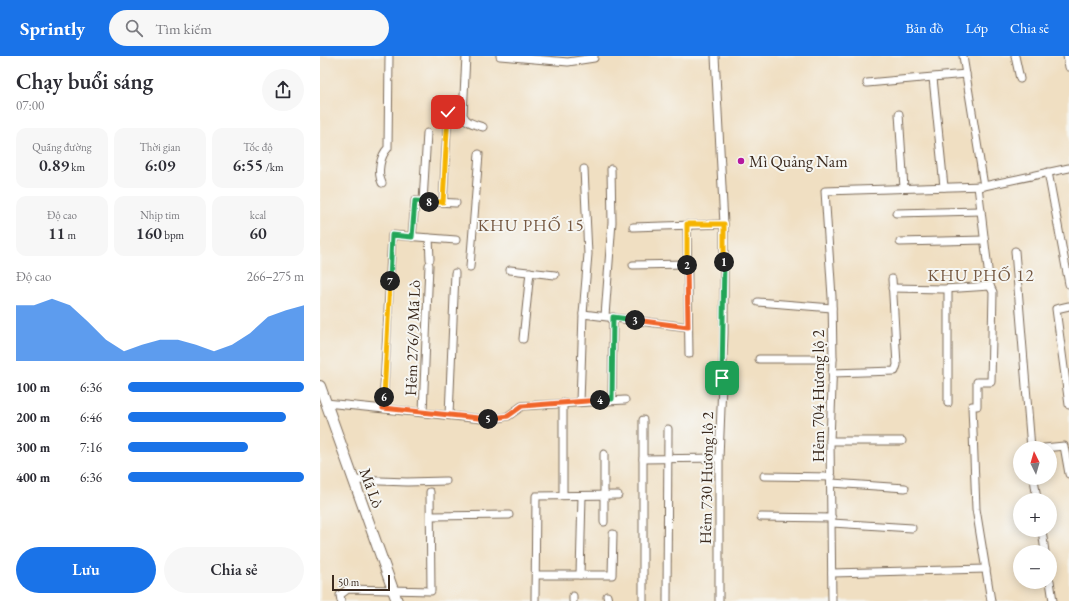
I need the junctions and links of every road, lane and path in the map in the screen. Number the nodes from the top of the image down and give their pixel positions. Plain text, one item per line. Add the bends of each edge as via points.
1 (389, 56) edge
2 (466, 56) edge
3 (500, 56) edge
4 (715, 56) edge
5 (963, 56) edge
6 (1014, 56) edge
7 (1066, 56) edge
8 (594, 57) edge
9 (568, 59) edge
10 (1069, 68) edge
11 (966, 74) junction
12 (933, 78) junction
13 (1020, 79) dead end
14 (867, 83) dead end
15 (448, 112) dead end
16 (899, 114) dead end
17 (483, 126) dead end
18 (426, 133) dead end
19 (478, 154) dead end
20 (1069, 168) edge
21 (584, 169) dead end
22 (611, 169) dead end
23 (1048, 172) junction
24 (382, 183) dead end
25 (981, 186) junction
26 (944, 187) junction
27 (904, 188) junction
28 (423, 202) junction
29 (443, 202) junction
30 (456, 203) dead end
31 (981, 211) junction
32 (896, 213) dead end
33 (687, 224) junction
34 (724, 224) junction
35 (633, 227) dead end
36 (412, 237) junction
37 (429, 238) junction
38 (456, 240) dead end
39 (984, 240) junction
40 (900, 242) dead end
41 (1015, 251) dead end
42 (687, 264) junction
43 (633, 265) dead end
44 (470, 267) dead end
45 (510, 270) dead end
46 (530, 272) junction
47 (455, 273) dead end
48 (556, 274) dead end
49 (892, 279) dead end
50 (1069, 284) edge
51 (990, 286) junction
52 (892, 288) junction
53 (948, 289) junction
54 (758, 302) dead end
55 (1069, 306) edge
56 (832, 308) junction
57 (582, 314) junction
58 (605, 316) junction
59 (613, 317) junction
60 (688, 327) junction
61 (523, 339) dead end
62 (688, 354) dead end
63 (759, 359) dead end
64 (833, 359) junction
65 (832, 373) junction
66 (320, 386) edge
67 (612, 399) junction
68 (625, 400) dead end
69 (580, 402) junction
70 (563, 403) junction
71 (326, 404) junction
72 (948, 404) dead end
73 (1069, 405) edge
74 (383, 408) junction
75 (423, 412) junction
76 (448, 415) junction
77 (643, 420) dead end
78 (668, 429) dead end
79 (902, 441) dead end
80 (1030, 441) edge
81 (830, 442) junction
82 (1057, 447) edge
83 (604, 454) dead end
84 (668, 458) junction
85 (719, 458) junction
86 (642, 459) junction
87 (1069, 474) edge
88 (764, 476) dead end
89 (353, 480) junction
90 (832, 480) junction
91 (446, 481) dead end
92 (905, 488) dead end
93 (430, 492) dead end
94 (563, 495) junction
95 (604, 495) junction
96 (618, 495) dead end
97 (582, 496) junction
98 (509, 515) dead end
99 (431, 516) junction
100 (761, 517) dead end
101 (832, 520) junction
102 (604, 522) dead end
103 (912, 528) dead end
104 (613, 534) dead end
105 (986, 569) junction
106 (832, 573) junction
107 (580, 574) junction
108 (536, 575) junction
109 (1051, 589) edge
110 (394, 591) junction
111 (341, 601) edge
112 (397, 601) edge
113 (535, 601) edge
114 (643, 601) edge
115 (667, 601) edge
116 (719, 601) edge
117 (832, 601) edge
118 (991, 601) edge
119 (1053, 601) edge

1 - 24 street via 388,148 383,153 380,172
2 - 17 street via 463,115 470,123
3 - 9 street
4 - 34 street, Hẻm 730 Hương lộ 2
5 - 11 street
6 - 13 street
7 - 10 street
8 - 9 street
11 - 12 street
11 - 25 street
12 - 14 street
12 - 26 street
15 - 29 street
16 - 27 street
18 - 28 street
19 - 44 street
20 - 23 street
21 - 57 street via 588,254
22 - 58 street via 612,222
23 - 25 street
23 - 50 street
25 - 26 street
25 - 31 street
26 - 27 street
27 - 56 street, Hẻm 704 Hương lộ 2 via 825,191
28 - 29 street
28 - 36 street via 415,201
29 - 30 street
31 - 32 street
31 - 39 street
33 - 34 street
33 - 35 street
33 - 42 street
34 - 85 street, Hẻm 730 Hương lộ 2 via 724,333
36 - 37 street
36 - 74 street via 392,235
37 - 38 street
37 - 75 street, Hẻm 276/9 Mã Lò
39 - 40 street
39 - 51 street
41 - 80 street
42 - 43 street
42 - 60 street
45 - 46 street
46 - 48 street
46 - 61 street
47 - 76 street
49 - 52 street
51 - 53 street
51 - 105 street via 991,382 978,382 977,406 972,406 976,509
52 - 53 street
52 - 65 street via 897,365 895,371
53 - 72 street
54 - 56 street
55 - 73 street via 1056,309
56 - 64 street, Hẻm 704 Hương lộ 2
57 - 58 street
57 - 69 street
58 - 59 street
59 - 60 street
59 - 67 street
60 - 62 street
63 - 64 street
64 - 65 street, Hẻm 704 Hương lộ 2
65 - 81 street, Hẻm 704 Hương lộ 2
66 - 71 main road, Mã Lò
67 - 68 street
67 - 69 street
69 - 70 street
70 - 76 street via 522,406 508,416 492,420
70 - 94 street
71 - 74 street
71 - 89 main road, Mã Lò
74 - 75 street
75 - 76 street
77 - 86 street
78 - 84 street
79 - 81 street
81 - 90 street, Hẻm 704 Hương lộ 2
82 - 87 street via 1064,446
83 - 95 street
84 - 85 street
84 - 86 street
84 - 115 street
85 - 116 street, Hẻm 730 Hương lộ 2
86 - 114 street
88 - 90 street
89 - 91 street
89 - 110 main road, Mã Lò
90 - 92 street
90 - 101 street, Hẻm 704 Hương lộ 2
93 - 99 street
94 - 97 street
94 - 108 street via 536,496
95 - 96 street
95 - 97 street
95 - 102 street
97 - 107 street
98 - 99 street
99 - 110 street via 431,591
100 - 101 street
101 - 103 street
101 - 106 street, Hẻm 704 Hương lộ 2
104 - 107 street via 612,575
105 - 106 street
105 - 118 street
106 - 117 street, Hẻm 704 Hương lộ 2
107 - 108 street
108 - 113 street
109 - 119 street
110 - 111 street via 348,589 340,595
110 - 112 main road, Mã Lò

